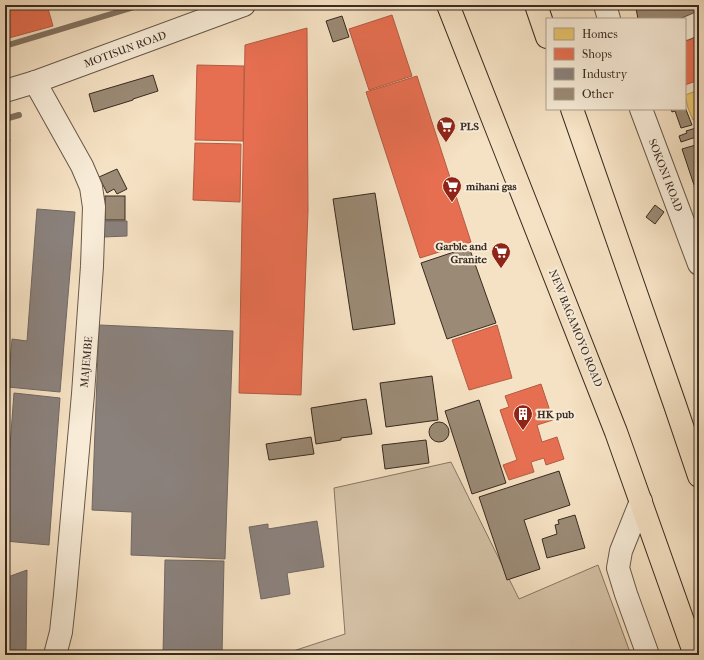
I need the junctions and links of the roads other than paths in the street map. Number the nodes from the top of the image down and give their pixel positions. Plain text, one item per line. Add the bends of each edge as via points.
1 (244, 5) edge
2 (448, 5) edge
3 (536, 5) edge
4 (605, 5) edge
5 (609, 18) edge
6 (699, 22) edge
7 (686, 28) edge
8 (546, 34) edge
9 (35, 82) junction
10 (5, 91) edge
11 (572, 110) edge
12 (641, 110) edge
13 (699, 264) edge
14 (699, 476) edge
15 (641, 501) junction
16 (55, 655) edge
17 (648, 655) edge
18 (695, 655) edge

1 - 9 street, MOTISUN ROAD
2 - 15 highway, NEW BAGAMOYO ROAD
3 - 8 highway
4 - 5 street
6 - 7 street
9 - 10 street, MOTISUN ROAD
9 - 16 street, MAJEMBE via 82,166 91,187 94,207 83,394 66,595
11 - 14 highway
12 - 13 street, SOKONI ROAD
15 - 17 street via 618,568
15 - 18 highway, NEW BAGAMOYO ROAD

